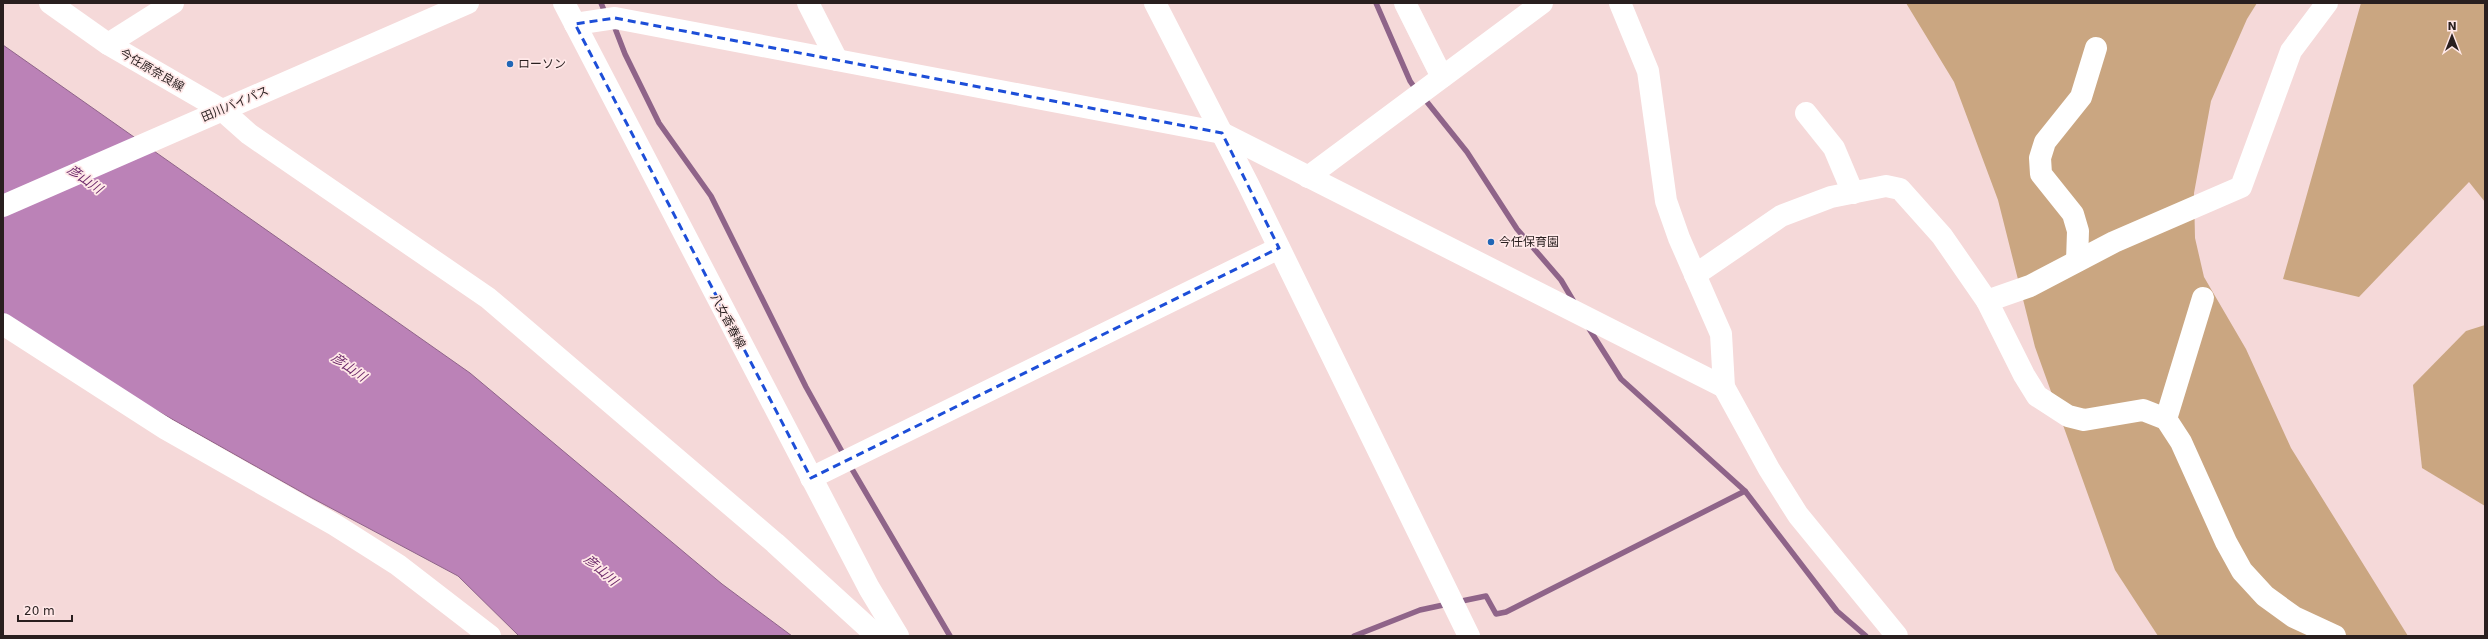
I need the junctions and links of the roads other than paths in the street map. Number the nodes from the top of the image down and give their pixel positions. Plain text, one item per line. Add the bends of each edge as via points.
1 (50, 3) edge
2 (173, 3) edge
3 (468, 3) edge
4 (564, 3) edge
5 (808, 3) edge
6 (1155, 3) edge
7 (1405, 3) edge
8 (1542, 3) edge
9 (1620, 3) edge
10 (2327, 3) edge
11 (575, 24) junction
12 (108, 44) junction
13 (2096, 48) dead end
14 (837, 60) junction
15 (1442, 77) junction
16 (213, 113) junction
17 (1806, 113) dead end
18 (1222, 133) junction
19 (1308, 177) junction
20 (1853, 193) junction
21 (3, 206) edge
22 (1279, 248) junction
23 (2077, 261) junction
24 (1695, 275) junction
25 (2203, 298) dead end
26 (1988, 301) junction
27 (3, 324) edge
28 (1724, 387) junction
29 (2166, 419) junction
30 (811, 478) junction
31 (490, 636) edge
32 (877, 636) edge
33 (898, 636) edge
34 (1469, 636) edge
35 (1897, 636) edge
36 (2335, 636) edge

1 - 12 main road
2 - 12 main road, 今任原奈良線
3 - 16 main road, 田川バイパス
4 - 11 main road, 八女香春線
5 - 14 main road
6 - 18 main road
7 - 15 main road
8 - 15 main road
9 - 24 main road via 1648,71 1666,201
10 - 23 main road via 2291,51 2241,187 2114,242
11 - 14 main road via 616,18
11 - 30 main road, 八女香春線
12 - 16 main road, 今任原奈良線
13 - 23 main road via 2081,97 2045,142 2040,158 2042,174 2073,214 2078,231
14 - 18 main road
15 - 19 main road
16 - 21 main road, 田川バイパス
16 - 32 main road, 今任原奈良線 via 249,134 488,298 775,543
17 - 20 main road via 1834,148
18 - 19 main road
18 - 22 main road
19 - 28 main road
20 - 24 main road via 1831,197 1781,216
20 - 26 main road via 1886,186 1900,189 1942,236
22 - 30 main road
22 - 34 main road
23 - 26 main road via 2030,286
24 - 28 main road via 1721,334
25 - 29 main road
26 - 29 main road via 2037,396 2068,416 2084,420 2143,410
27 - 31 main road via 166,429 335,525 398,565
28 - 35 main road via 1769,469 1798,515
29 - 36 main road via 2181,442 2226,542 2242,570 2265,596 2294,617
30 - 33 main road, 八女香春線 via 869,588

